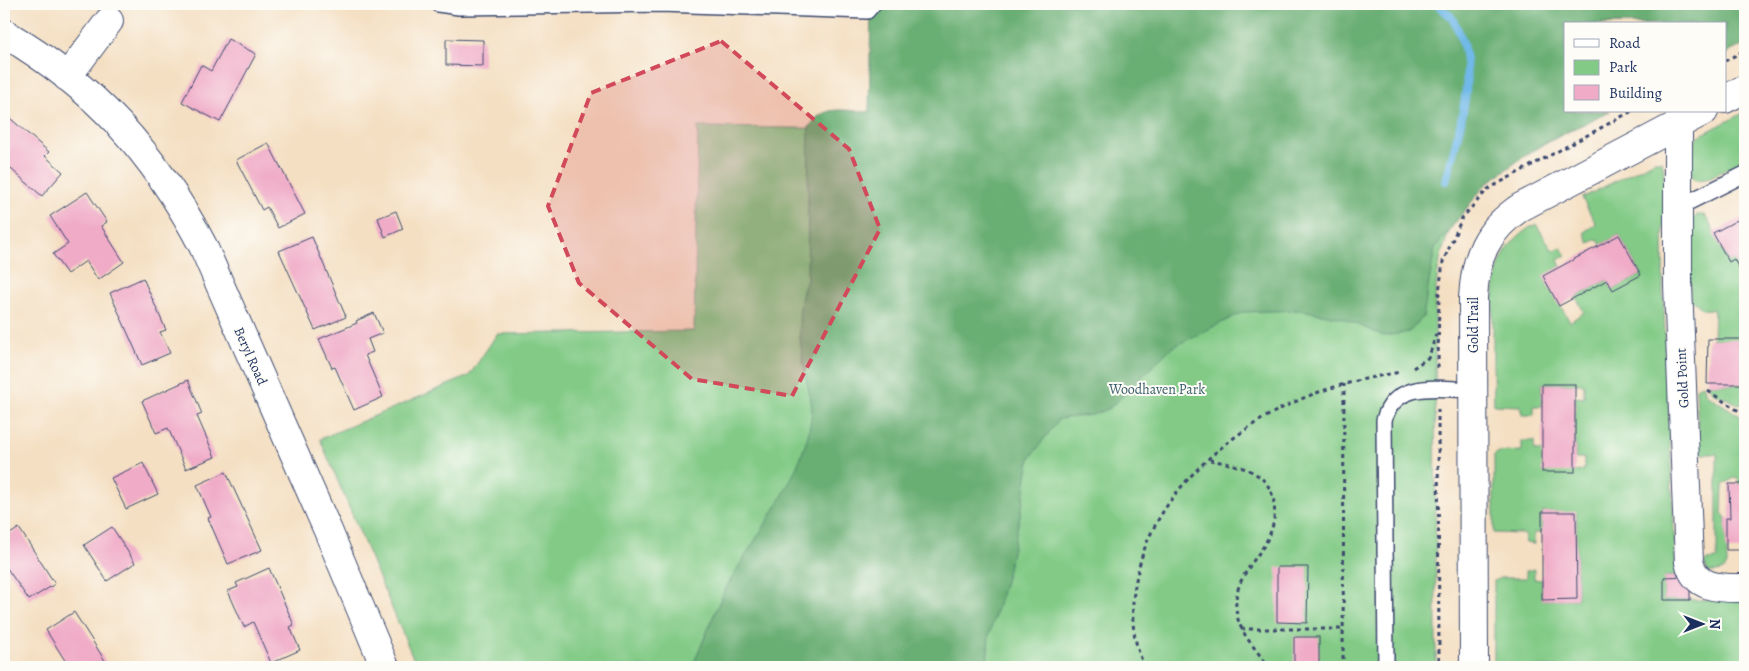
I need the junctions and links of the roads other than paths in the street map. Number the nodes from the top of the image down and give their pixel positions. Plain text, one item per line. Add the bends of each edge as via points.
1 (438, 4) edge
2 (661, 4) edge
3 (872, 4) edge
4 (109, 21) dead end
5 (4, 33) edge
6 (67, 77) junction
7 (1745, 88) edge
8 (1726, 99) edge
9 (1702, 112) edge
10 (1678, 125) junction
11 (1745, 174) edge
12 (1677, 208) junction
13 (1473, 390) junction
14 (1745, 588) edge
15 (385, 667) edge
16 (1386, 667) edge
17 (1474, 667) edge

1 - 2 lane via 459,7
2 - 3 lane via 866,11
4 - 6 street
5 - 6 street, Beryl Road
6 - 15 street, Beryl Road via 106,109 140,146 196,232
7 - 8 street
9 - 10 street, Gold Trail
10 - 12 street, Gold Point
10 - 13 street, Gold Trail via 1521,207 1497,226 1478,263 1474,282
11 - 12 lane
12 - 14 street, Gold Point via 1690,562 1694,575 1707,585
13 - 16 lane via 1411,390 1392,400 1387,408 1384,420
13 - 17 street, Gold Trail

